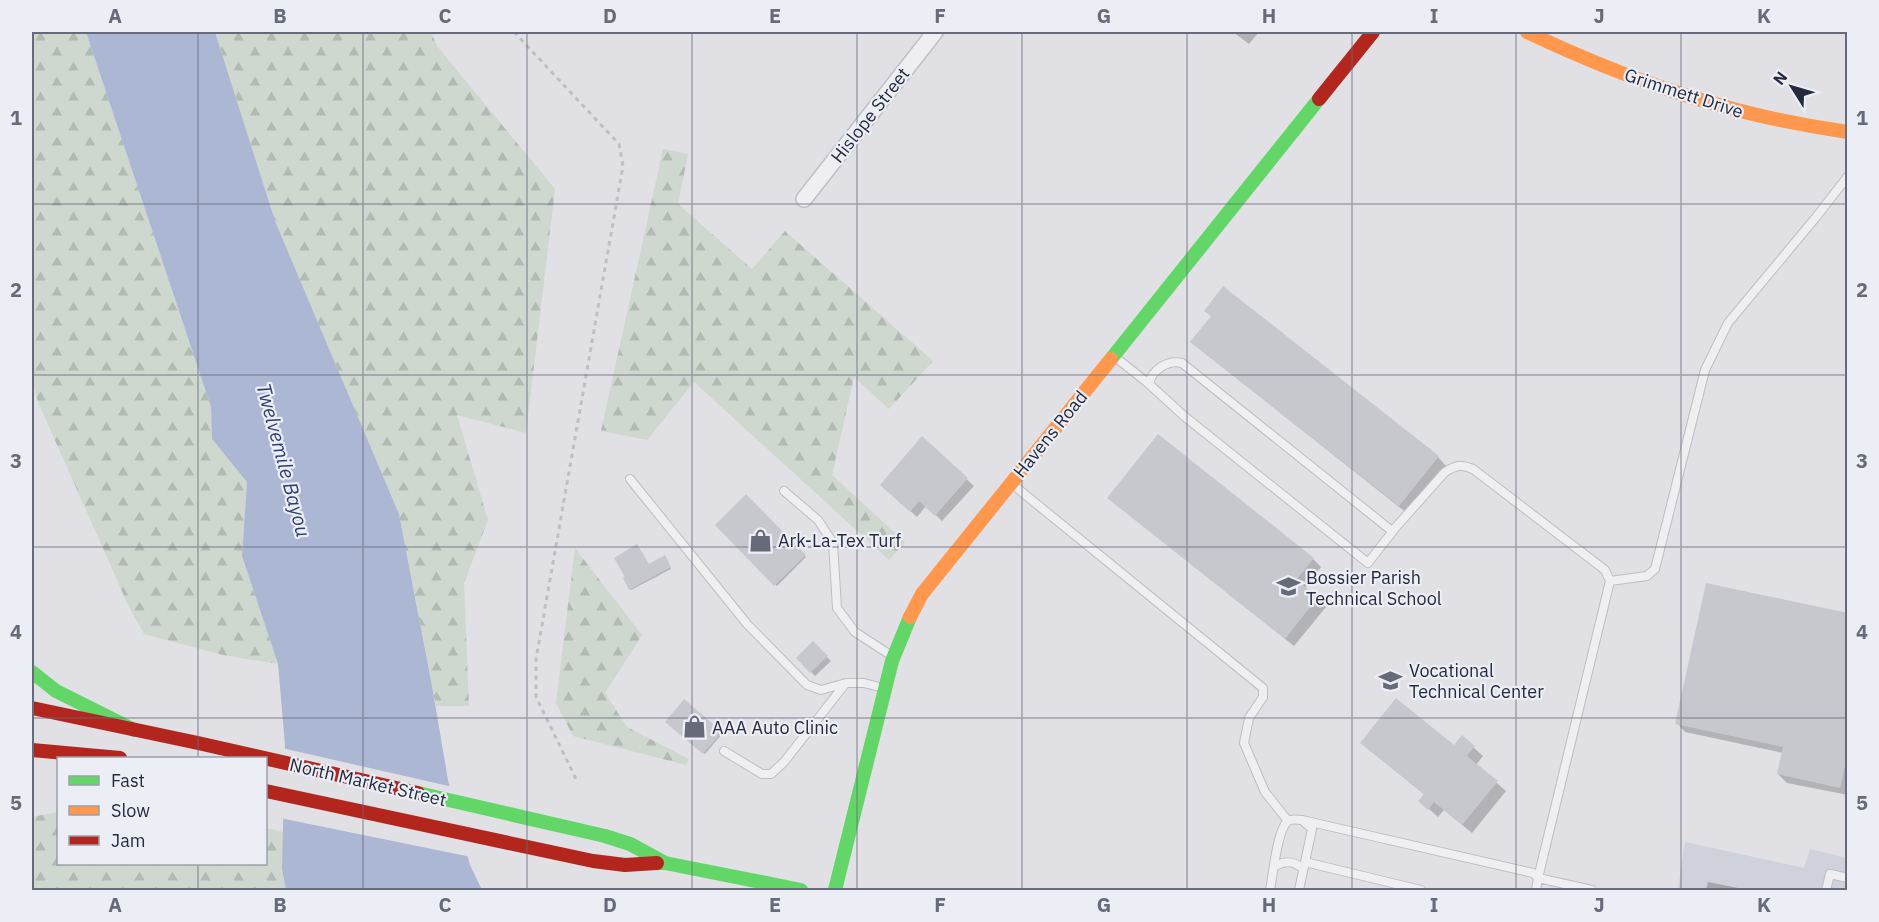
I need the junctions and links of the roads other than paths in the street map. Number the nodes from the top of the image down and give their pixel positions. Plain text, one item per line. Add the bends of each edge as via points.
1 (935, 32) edge
2 (1372, 32) edge
3 (1527, 32) edge
4 (1848, 132) edge
5 (1848, 176) edge
6 (804, 199) dead end
7 (1113, 356) junction
8 (1149, 384) junction
9 (630, 479) dead end
10 (1011, 483) junction
11 (784, 491) dead end
12 (1392, 531) junction
13 (1610, 581) junction
14 (893, 657) junction
15 (32, 672) edge
16 (846, 683) junction
17 (885, 688) junction
18 (32, 708) edge
19 (134, 730) junction
20 (32, 737) edge
21 (32, 750) edge
22 (724, 751) dead end
23 (110, 757) edge
24 (117, 757) edge
25 (259, 757) edge
26 (267, 759) edge
27 (267, 791) edge
28 (1302, 820) junction
29 (1288, 821) junction
30 (665, 863) junction
31 (1304, 865) junction
32 (1275, 866) junction
33 (1539, 878) junction
34 (1848, 878) edge
35 (801, 891) edge
36 (835, 891) edge
37 (1270, 891) edge
38 (1299, 891) edge
39 (1421, 891) edge
40 (1536, 891) edge
41 (1592, 891) edge
42 (1826, 891) edge

1 - 6 street, Hislope Street
2 - 7 main road, Havens Road
3 - 4 main road, Grimmett Drive via 1687,97 1765,118
5 - 13 lane via 1728,323 1705,370 1655,568 1647,576
7 - 8 lane
7 - 10 main road, Havens Road
8 - 12 lane via 1161,367 1182,363
8 - 12 lane via 1368,562
9 - 16 lane via 747,624 807,685 821,690
10 - 14 main road, Havens Road via 922,594
10 - 29 lane via 1263,688 1263,698 1249,718 1244,744 1265,792
11 - 14 lane via 818,520 833,543 837,609 855,632
12 - 13 lane via 1445,472 1464,465 1605,570
13 - 33 lane
14 - 17 main road, Havens Road
15 - 19 main road via 56,691
16 - 17 lane
16 - 22 lane via 771,774 762,774
17 - 36 main road, Havens Road
18 - 19 main road, North Market Street
19 - 25 main road, North Market Street
20 - 24 main road
21 - 23 main road
26 - 30 main road, North Market Street via 604,836 630,844
27 - 30 main road, North Market Street via 592,861 625,865
28 - 29 lane
28 - 31 lane via 1311,829
28 - 33 lane via 1518,869
29 - 32 lane
30 - 35 main road, North Market Street
31 - 32 lane via 1284,862
31 - 38 lane
31 - 39 lane
32 - 37 lane
33 - 40 lane
33 - 41 lane
34 - 42 lane via 1830,874

